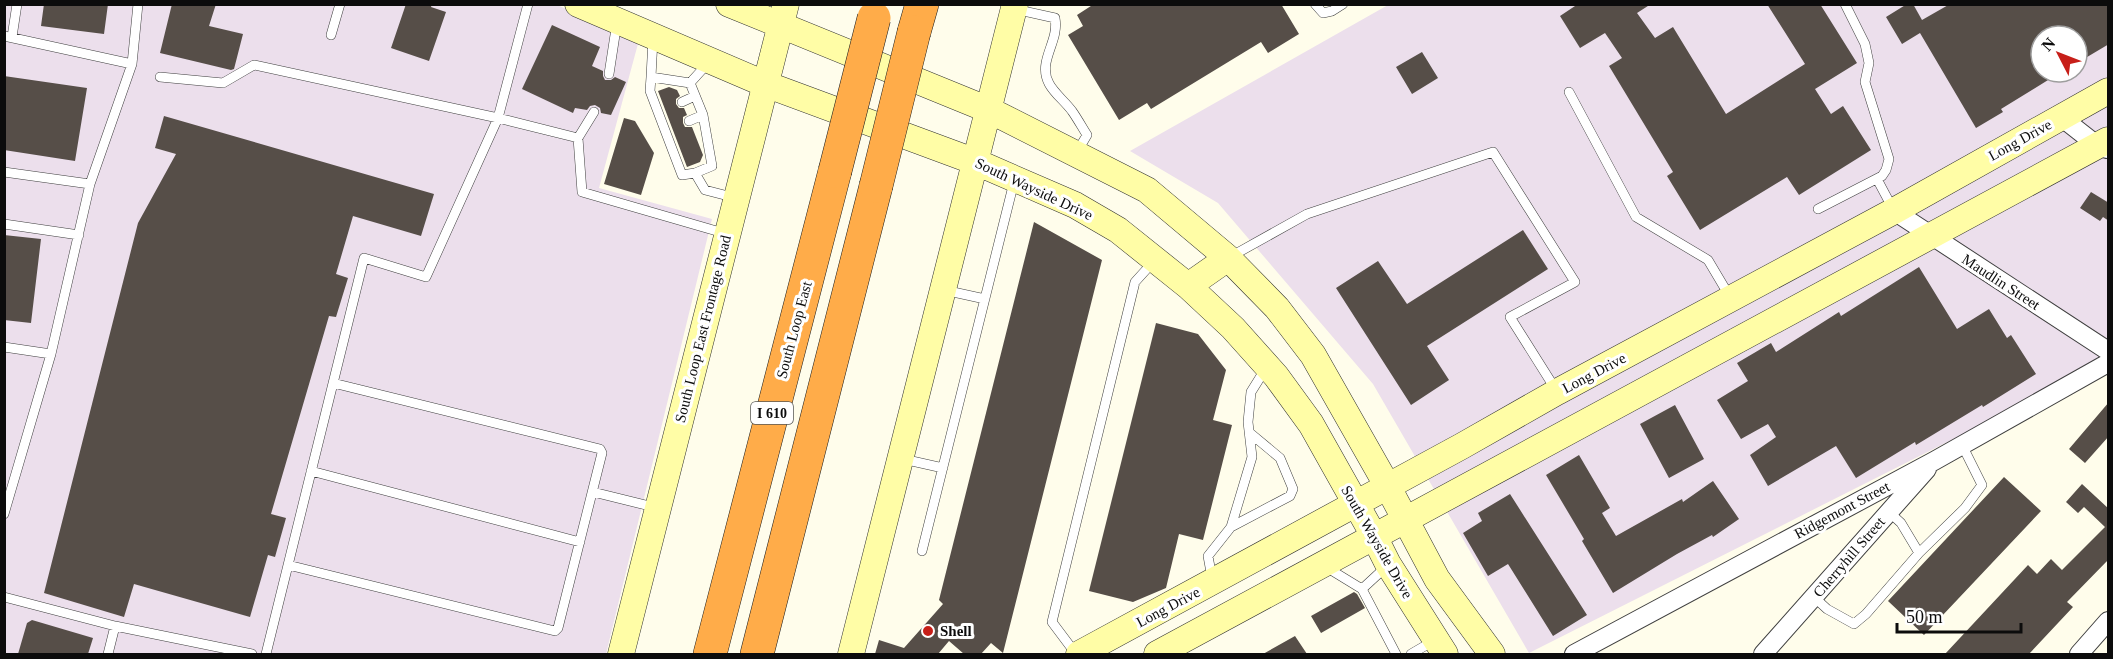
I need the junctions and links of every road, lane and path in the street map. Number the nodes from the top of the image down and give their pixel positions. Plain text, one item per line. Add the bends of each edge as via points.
1 (17, 4) edge
2 (138, 4) edge
3 (340, 4) edge
4 (528, 4) edge
5 (578, 4) edge
6 (729, 4) edge
7 (1315, 4) edge
8 (1343, 4) edge
9 (1846, 5) edge
10 (1014, 7) edge
11 (876, 11) edge
12 (783, 14) edge
13 (918, 18) edge
14 (617, 22) junction
15 (331, 35) dead end
16 (8, 36) edge
17 (653, 37) junction
18 (710, 61) junction
19 (132, 64) junction
20 (609, 74) dead end
21 (160, 77) dead end
22 (651, 77) junction
23 (690, 83) junction
24 (765, 84) junction
25 (2109, 91) edge
26 (1569, 92) dead end
27 (695, 96) junction
28 (682, 102) dead end
29 (989, 110) junction
30 (594, 112) dead end
31 (703, 115) junction
32 (498, 117) junction
33 (2061, 117) junction
34 (689, 121) dead end
35 (578, 138) junction
36 (2105, 145) edge
37 (1076, 154) junction
38 (976, 162) junction
39 (4, 172) edge
40 (695, 173) junction
41 (1876, 179) junction
42 (1014, 180) junction
43 (90, 184) junction
44 (736, 198) junction
45 (1818, 209) dead end
46 (1894, 211) junction
47 (4, 224) edge
48 (727, 234) junction
49 (79, 235) junction
50 (1931, 237) junction
51 (1228, 258) junction
52 (1155, 259) junction
53 (1188, 286) junction
54 (944, 290) junction
55 (985, 299) junction
56 (1731, 299) junction
57 (1748, 335) junction
58 (4, 347) edge
59 (2109, 351) edge
60 (51, 354) junction
61 (2109, 363) edge
62 (1267, 366) junction
63 (333, 383) junction
64 (1557, 392) junction
65 (1574, 428) junction
66 (1250, 433) junction
67 (1962, 445) junction
68 (901, 459) junction
69 (1934, 460) junction
70 (943, 468) junction
71 (311, 471) junction
72 (1388, 487) junction
73 (593, 492) junction
74 (1355, 505) junction
75 (658, 508) junction
76 (1889, 512) junction
77 (4, 514) edge
78 (1405, 519) junction
79 (1231, 527) junction
80 (1374, 536) junction
81 (580, 542) junction
82 (922, 551) dead end
83 (1919, 553) junction
84 (1323, 564) junction
85 (1388, 564) junction
86 (288, 565) junction
87 (1213, 582) junction
88 (1362, 590) junction
89 (4, 597) edge
90 (1814, 597) junction
91 (1182, 599) junction
92 (2109, 621) edge
93 (115, 626) junction
94 (1200, 631) junction
95 (1441, 647) edge
96 (108, 654) edge
97 (252, 654) edge
98 (266, 654) edge
99 (621, 654) edge
100 (710, 654) edge
101 (757, 654) edge
102 (851, 654) edge
103 (1078, 654) edge
104 (1157, 654) edge
105 (1396, 654) edge
106 (1411, 654) edge
107 (1492, 654) edge
108 (1574, 654) edge
109 (1763, 654) edge
110 (2079, 654) edge

1 - 16 lane
2 - 19 lane
3 - 15 lane
4 - 32 lane
5 - 14 main road, South Wayside Drive
6 - 12 main road
7 - 8 lane via 1323,13
9 - 41 lane via 1865,44 1869,63 1864,82 1889,159 1886,170
10 - 29 main road
10 - 37 lane via 1055,18 1057,30 1045,77 1086,135
11 - 100 highway, South Loop East / I 610, bridge
12 - 24 main road, South Loop East Frontage Road
12 - 29 main road
13 - 101 highway, I 610, bridge
14 - 17 main road, South Wayside Drive
14 - 20 lane
16 - 19 lane
17 - 18 main road, South Wayside Drive
17 - 22 lane
18 - 23 lane
18 - 24 main road, South Wayside Drive
19 - 43 lane
21 - 32 lane via 223,82 254,65
22 - 23 lane
22 - 40 lane via 650,91 677,150 682,175
23 - 27 lane
24 - 38 main road, South Wayside Drive
24 - 44 main road, South Loop East Frontage Road
25 - 33 main road, Long Drive
26 - 56 lane via 1636,217 1708,260
27 - 28 lane
27 - 31 lane
29 - 37 main road
29 - 38 main road
30 - 35 lane
31 - 34 lane
31 - 40 lane via 702,140 712,166
32 - 35 lane
32 - 63 lane via 426,277 363,258
33 - 36 street
33 - 46 main road, Long Drive
35 - 48 lane via 582,192
36 - 50 main road
37 - 51 main road via 1147,190
38 - 42 main road, South Wayside Drive
38 - 54 main road
39 - 43 lane
40 - 44 lane via 705,190
41 - 45 lane
41 - 46 lane
42 - 52 main road, South Wayside Drive via 1075,205 1113,227
42 - 55 lane
43 - 49 lane
44 - 48 main road, South Loop East Frontage Road
46 - 50 street, Maudlin Street
46 - 56 main road, Long Drive
47 - 49 lane
48 - 75 main road, South Loop East Frontage Road
49 - 60 lane
50 - 57 main road
50 - 59 street, Maudlin Street
51 - 53 main road
51 - 64 lane via 1307,214 1494,152 1575,282 1510,317
51 - 72 main road via 1277,308 1313,355
52 - 53 main road, South Wayside Drive
52 - 103 lane via 1136,282 1052,622
53 - 62 main road, South Wayside Drive
54 - 55 lane
54 - 68 main road
55 - 70 lane
56 - 57 main road
56 - 64 main road, Long Drive
57 - 65 main road
58 - 60 lane
60 - 77 lane
61 - 67 street, Ridgemont Street
62 - 66 lane via 1251,392
62 - 74 main road, South Wayside Drive via 1311,424
63 - 71 lane
63 - 73 lane via 600,449
64 - 65 main road
64 - 72 main road, Long Drive
65 - 78 main road
66 - 79 lane via 1252,457
66 - 79 lane via 1280,458 1293,489 1290,496
67 - 69 street, Ridgemont Street
67 - 83 lane via 1982,485 1965,508
68 - 70 lane
68 - 102 main road
69 - 76 street, Cherryhill Street
69 - 108 street, Ridgemont Street
70 - 82 lane
71 - 81 lane
71 - 86 lane
72 - 74 main road, Long Drive
72 - 78 main road
73 - 75 lane
73 - 81 lane
74 - 80 main road, South Wayside Drive
74 - 87 main road, Long Drive
75 - 99 main road, South Loop East Frontage Road
76 - 83 lane via 1901,523
76 - 90 street, Cherryhill Street
78 - 80 main road
78 - 107 main road via 1437,579
79 - 87 lane via 1208,556
80 - 84 main road
80 - 85 main road, South Wayside Drive
81 - 86 lane via 555,631
83 - 90 lane via 1854,624
84 - 88 lane
84 - 94 main road
85 - 88 lane
85 - 95 main road, South Wayside Drive
86 - 98 lane
87 - 91 main road, Long Drive
88 - 105 lane
89 - 93 lane
90 - 109 street, Cherryhill Street
91 - 94 main road
91 - 103 main road, Long Drive
92 - 110 street
93 - 96 lane
93 - 97 lane
94 - 104 main road
95 - 106 lane

